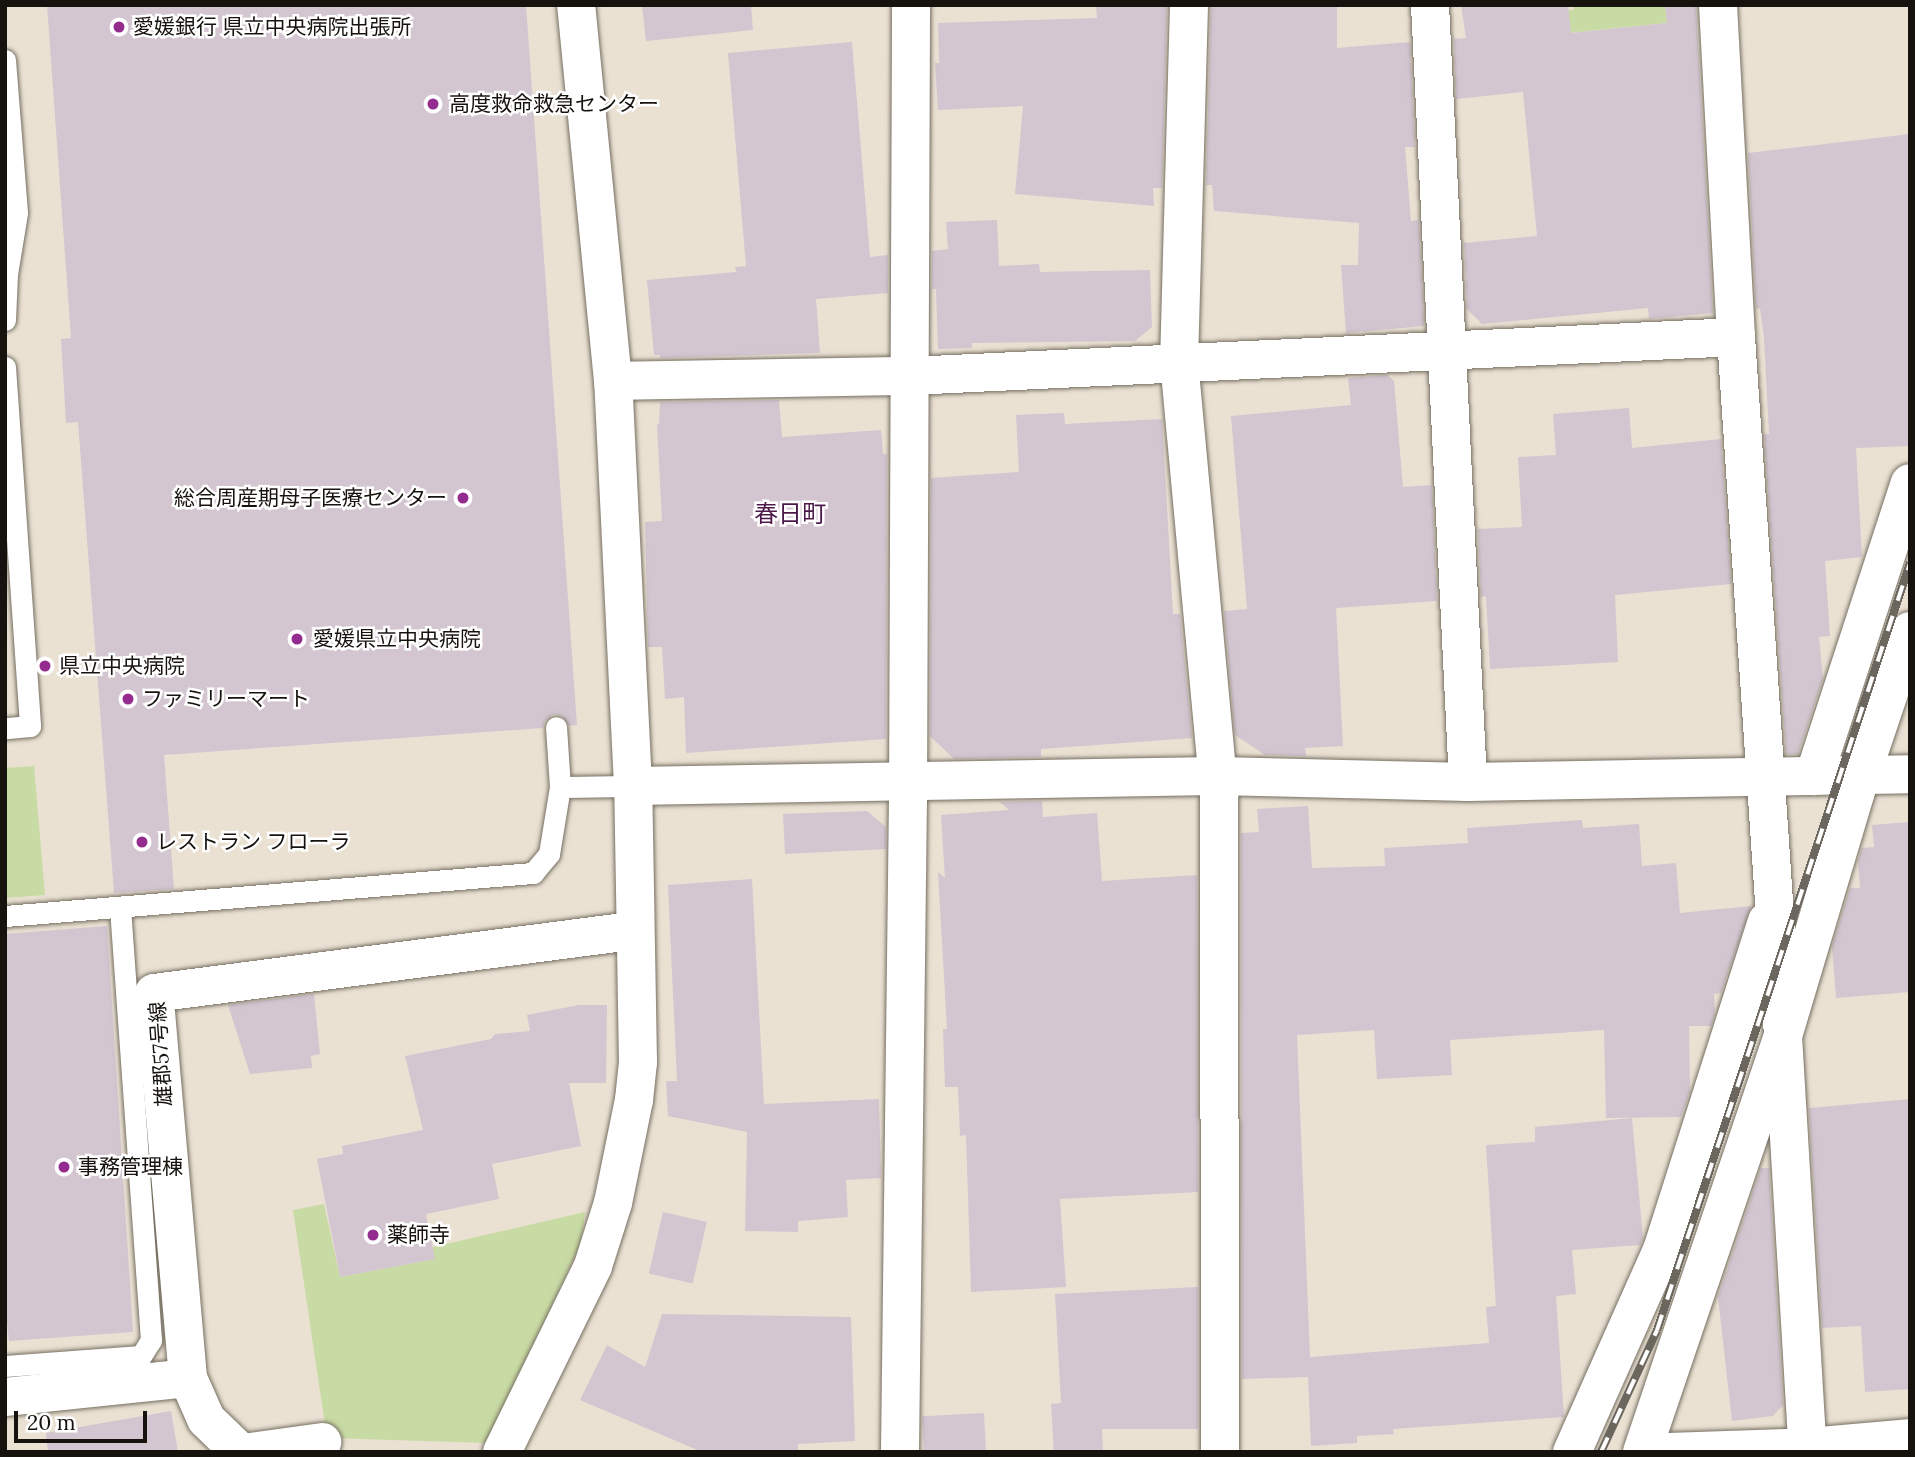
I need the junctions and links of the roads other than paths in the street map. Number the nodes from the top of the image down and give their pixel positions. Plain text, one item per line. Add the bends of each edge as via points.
1 (576, 5) edge
2 (911, 5) edge
3 (1189, 5) edge
4 (1430, 5) edge
5 (1718, 5) edge
6 (5, 60) edge
7 (5, 320) edge
8 (1736, 337) junction
9 (1446, 350) junction
10 (1179, 361) junction
11 (5, 367) edge
12 (910, 376) junction
13 (613, 381) junction
14 (1910, 483) edge
15 (1910, 631) edge
16 (5, 727) edge
17 (556, 727) dead end
18 (1862, 774) junction
19 (1910, 774) edge
20 (1218, 776) junction
21 (1814, 776) junction
22 (1765, 777) junction
23 (908, 781) junction
24 (1468, 782) junction
25 (633, 786) junction
26 (560, 787) junction
27 (1773, 902) junction
28 (120, 908) junction
29 (5, 916) edge
30 (634, 932) junction
31 (139, 995) junction
32 (1783, 1036) junction
33 (5, 1366) edge
34 (188, 1378) junction
35 (5, 1397) edge
36 (1910, 1438) edge
37 (322, 1442) dead end
38 (1808, 1449) edge
39 (240, 1452) edge
40 (250, 1452) edge
41 (502, 1452) edge
42 (900, 1452) edge
43 (1220, 1452) edge
44 (1572, 1452) edge
45 (1642, 1452) edge
46 (1668, 1452) edge

1 - 13 street
2 - 12 street
3 - 10 street
4 - 9 street
5 - 8 street
6 - 7 lane via 17,213
8 - 9 street
8 - 22 street
9 - 10 street
9 - 24 street
10 - 12 street
10 - 20 street
11 - 16 lane via 30,726
12 - 13 street
12 - 23 street
13 - 25 street
14 - 21 street
15 - 18 street
17 - 26 lane
18 - 19 street
18 - 21 street
18 - 32 street
20 - 23 street
20 - 24 street
20 - 43 street
21 - 22 street
22 - 24 street
22 - 27 street
23 - 25 street
23 - 42 street
25 - 26 lane
25 - 30 street
26 - 28 lane via 549,854 533,873
27 - 32 street
27 - 44 street via 1662,1250
28 - 29 lane
28 - 31 lane
30 - 31 street, 雄郡57号線
30 - 41 street via 638,1062 613,1203 593,1266
31 - 33 lane via 151,1340 141,1356
31 - 34 street, 雄郡57号線
32 - 38 street
32 - 45 street
34 - 35 street
34 - 39 street, 雄郡57号線 via 206,1419
36 - 38 street
37 - 40 street
38 - 46 street

